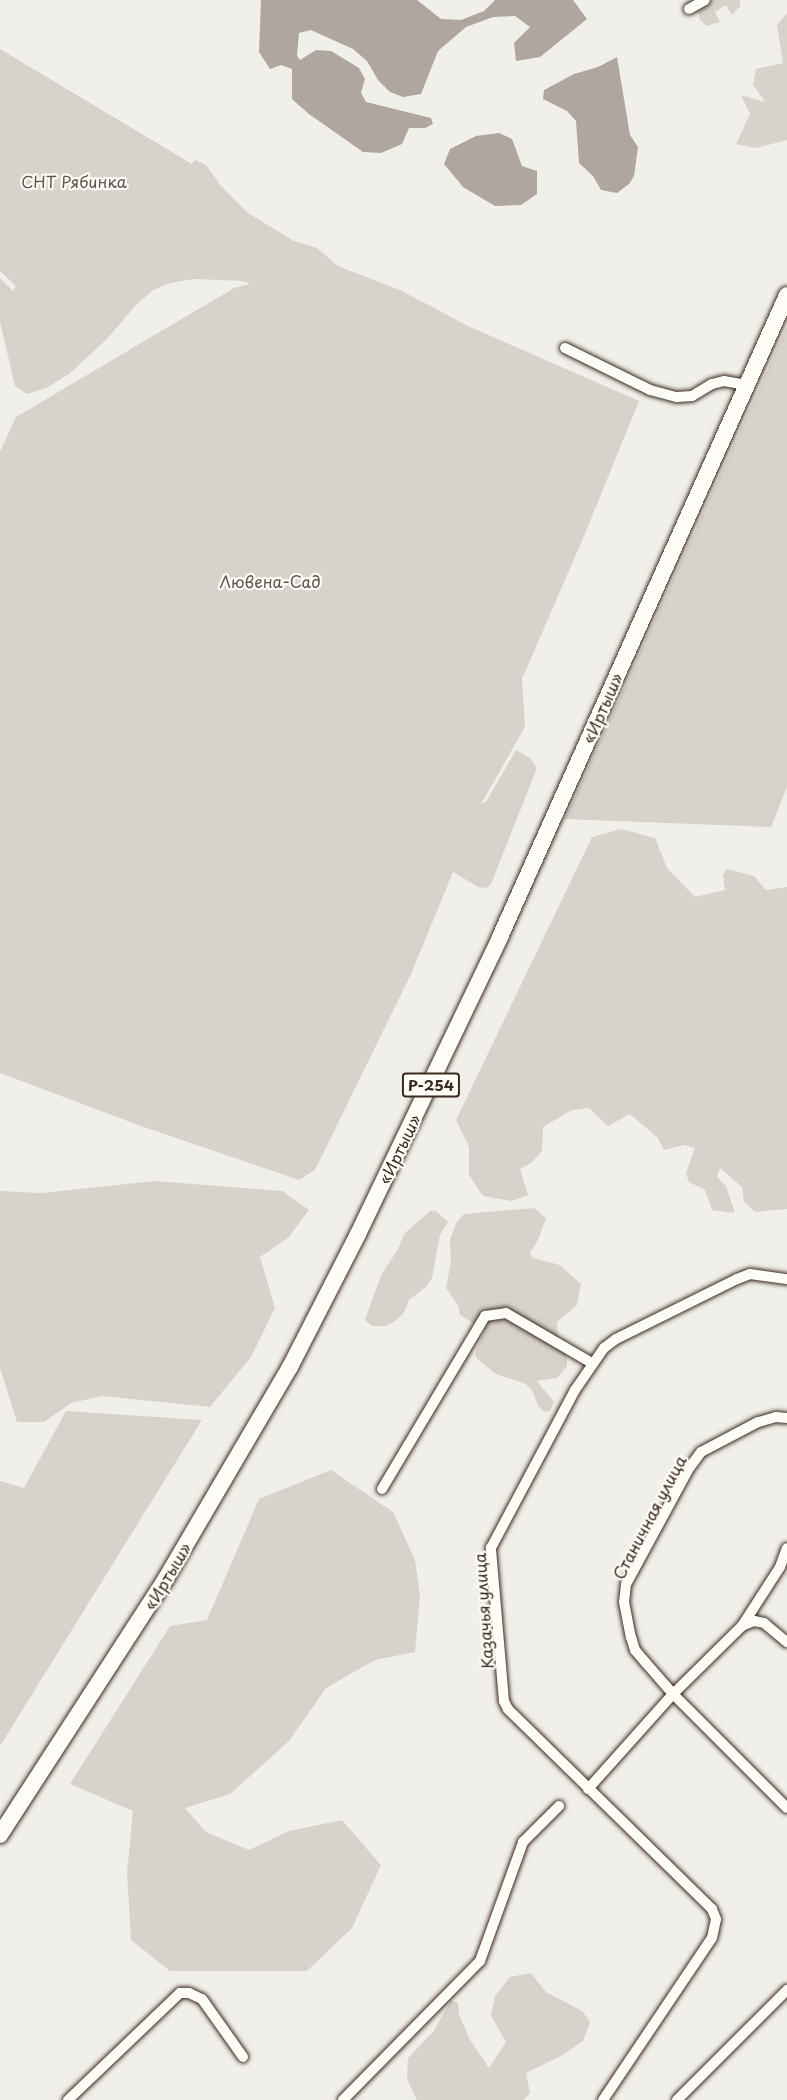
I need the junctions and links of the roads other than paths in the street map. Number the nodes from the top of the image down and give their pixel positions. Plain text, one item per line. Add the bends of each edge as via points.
1 (705, 0) edge
2 (689, 9) dead end
3 (787, 295) edge
4 (565, 348) dead end
5 (747, 385) junction
6 (787, 1279) edge
7 (591, 1363) junction
8 (787, 1418) edge
9 (382, 1489) dead end
10 (787, 1548) edge
11 (742, 1626) junction
12 (787, 1642) edge
13 (673, 1694) junction
14 (588, 1789) junction
15 (559, 1806) dead end
16 (787, 1808) edge
17 (0, 1835) edge
18 (787, 1990) edge
19 (243, 2057) dead end
20 (68, 2100) edge
21 (343, 2100) edge
22 (603, 2100) edge
23 (678, 2100) edge

1 - 2 street
3 - 5 highway, «Иртыш» / Р-254
4 - 5 street via 650,390 677,397 692,396 724,381
5 - 17 highway, «Иртыш» / Р-254 via 486,967 290,1367 165,1580
6 - 7 street, Казачья улица via 758,1274 737,1278 616,1339
7 - 9 street via 506,1313 485,1316
7 - 14 street, Казачья улица via 501,1527 491,1560 504,1701
8 - 13 street, Станичная улица via 758,1422 701,1452 687,1470 626,1584 624,1602 635,1650
10 - 11 street via 780,1567
11 - 12 street via 754,1621 764,1623
11 - 13 street
13 - 14 street
13 - 16 street, Станичная улица
14 - 22 street, Казачья улица via 712,1909 716,1928
15 - 21 street via 523,1842 480,1961
18 - 23 street
19 - 20 street via 202,1999 180,1993

